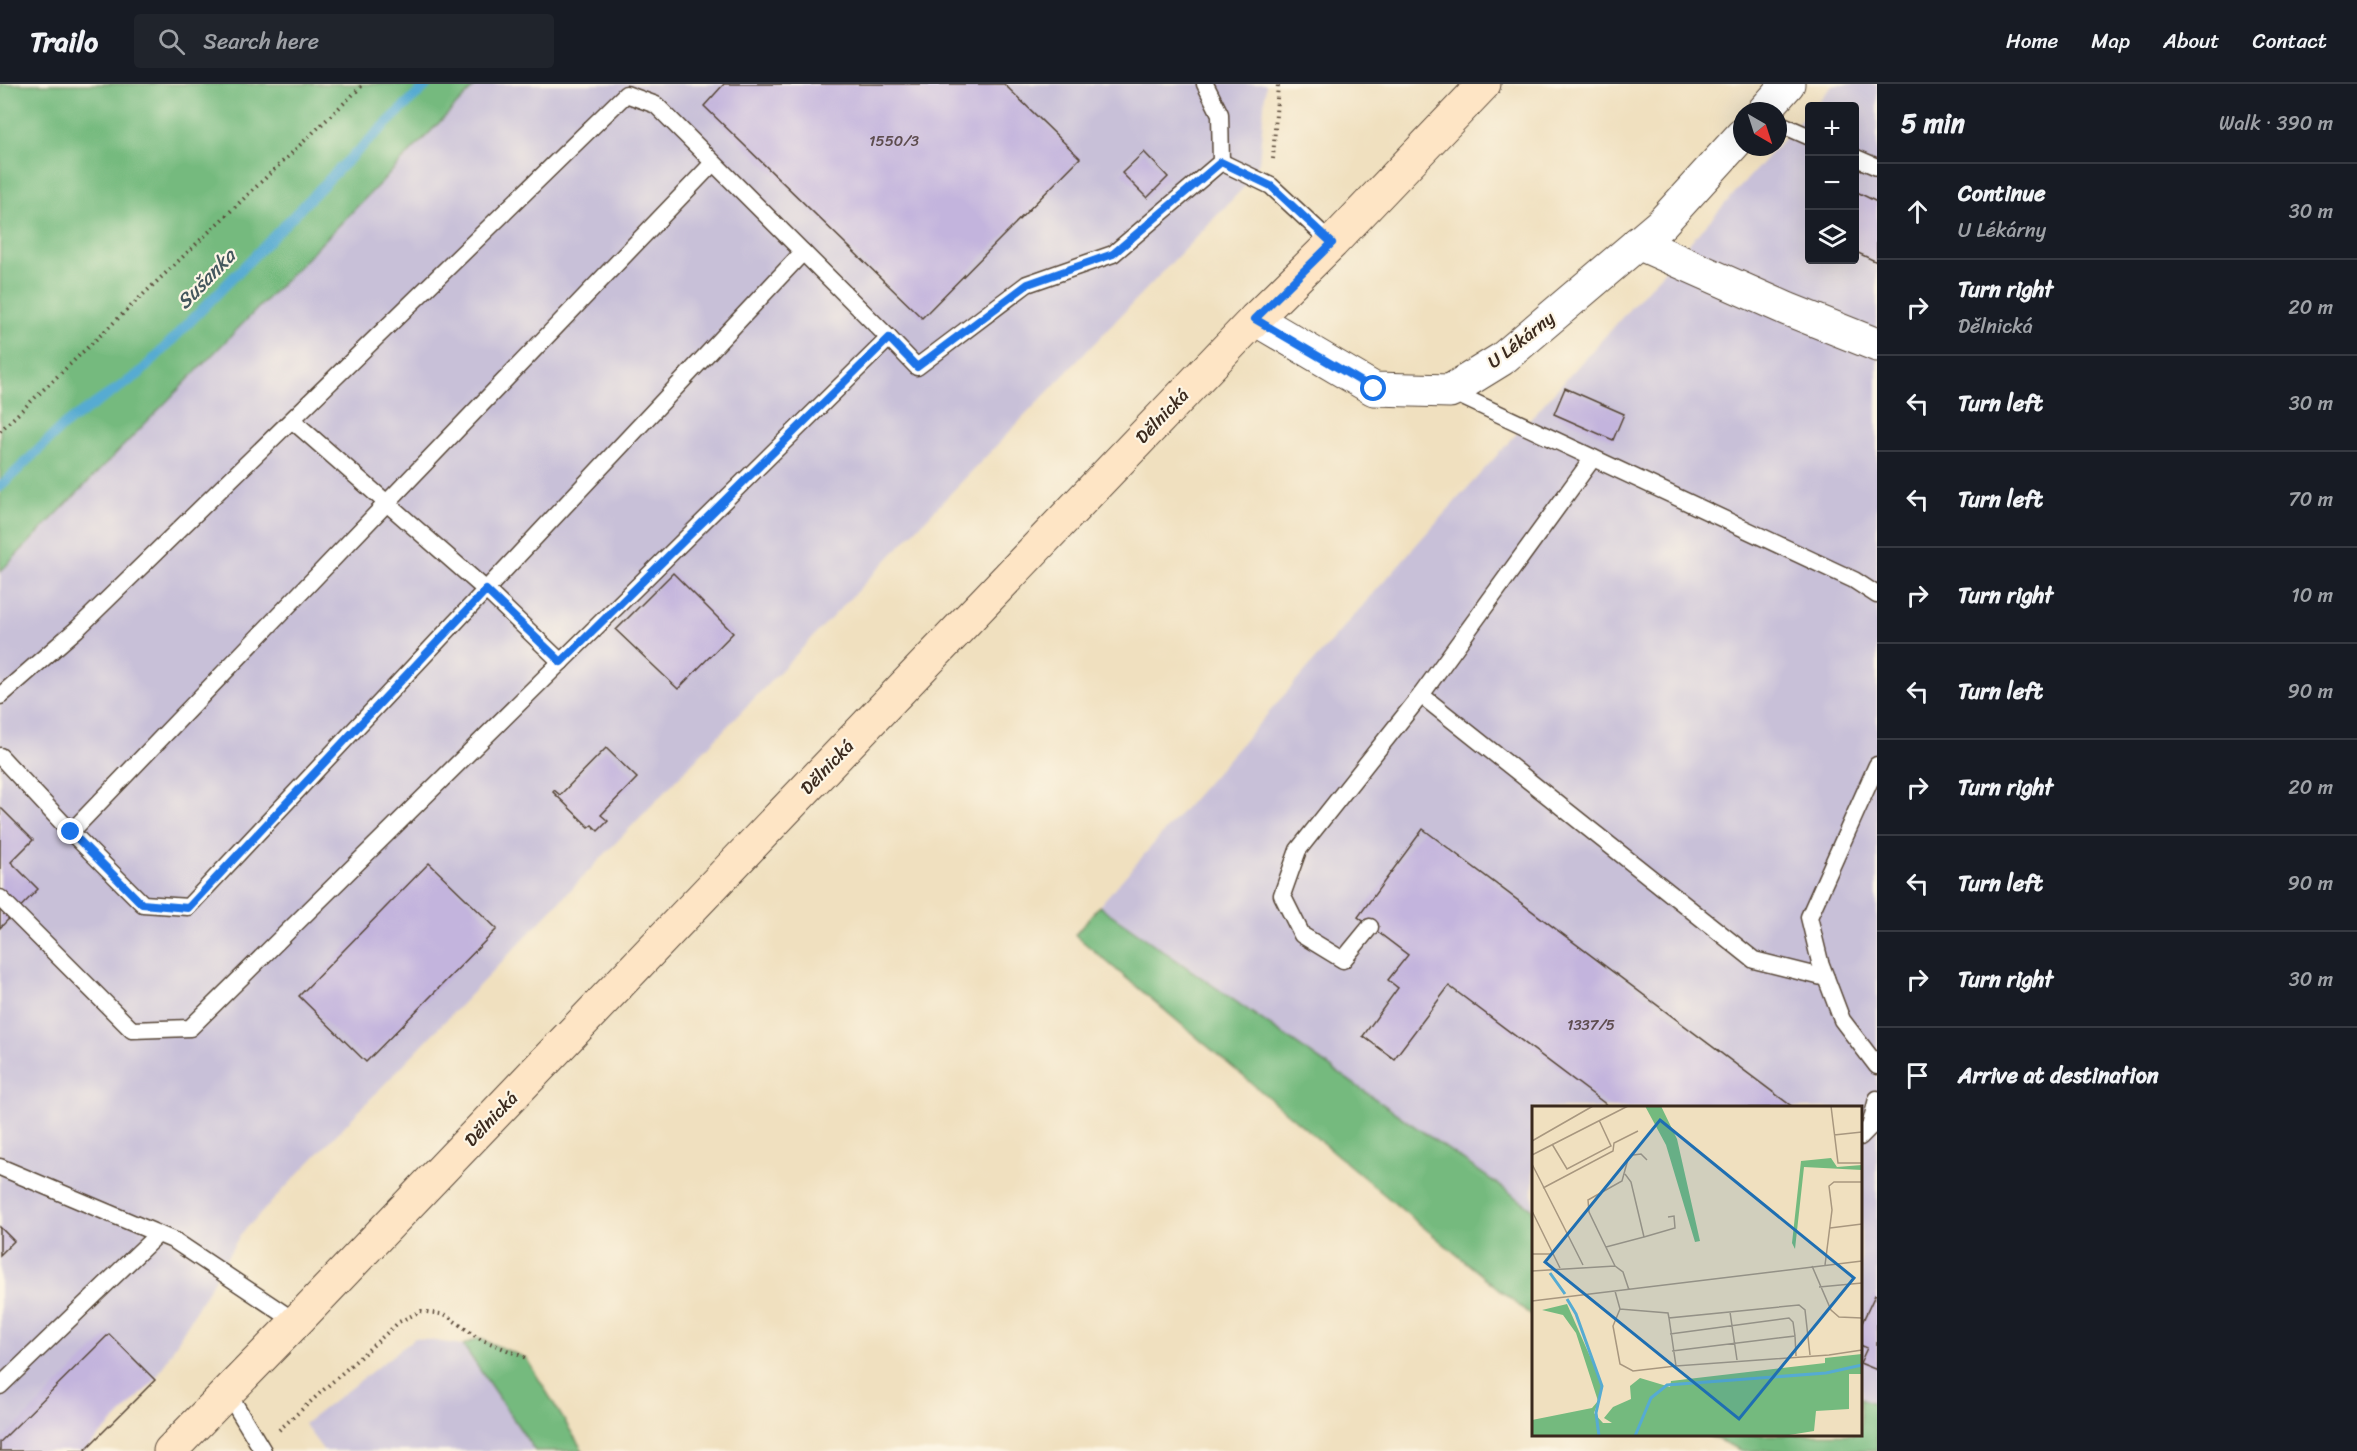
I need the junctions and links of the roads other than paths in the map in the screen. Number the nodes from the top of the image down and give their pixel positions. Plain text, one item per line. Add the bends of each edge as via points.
1 (1205, 84) edge
2 (1483, 84) edge
3 (1788, 84) edge
4 (631, 89) edge
5 (1772, 102) edge
6 (1787, 127) edge
7 (1805, 135) edge
8 (1733, 145) edge
9 (1859, 158) edge
10 (713, 162) junction
11 (1221, 162) junction
12 (1875, 163) edge
13 (1332, 243) junction
14 (1638, 243) junction
15 (803, 252) junction
16 (1255, 319) junction
17 (889, 338) junction
18 (1877, 345) edge
19 (1450, 391) junction
20 (292, 420) junction
21 (1593, 458) junction
22 (386, 504) junction
23 (486, 590) junction
24 (1877, 595) edge
25 (561, 662) junction
26 (1421, 695) junction
27 (0, 696) edge
28 (0, 756) edge
29 (1877, 765) edge
30 (71, 832) junction
31 (0, 898) edge
32 (1370, 927) dead end
33 (1826, 978) junction
34 (1877, 1066) edge
35 (1877, 1099) edge
36 (1862, 1135) edge
37 (0, 1167) edge
38 (158, 1234) junction
39 (296, 1322) junction
40 (0, 1386) edge
41 (228, 1393) junction
42 (261, 1449) edge
43 (171, 1451) edge

1 - 11 lane via 1220,114
2 - 13 main road, Dělnická
3 - 5 street
4 - 10 lane via 656,105
4 - 20 lane
6 - 7 lane
8 - 14 street, U Lékárny via 1662,223
9 - 12 lane
10 - 15 lane
10 - 22 lane
11 - 13 lane via 1271,186
11 - 17 lane via 1113,254 1028,284 917,367
13 - 16 main road, Dělnická
14 - 18 street
14 - 19 street, U Lékárny via 1502,359
15 - 17 lane
15 - 23 lane
16 - 19 street via 1374,389
16 - 39 main road, Dělnická
17 - 25 lane
19 - 21 lane
20 - 22 lane
20 - 27 lane via 77,630
21 - 24 lane via 1854,580
21 - 26 lane
22 - 23 lane
22 - 30 lane
23 - 25 lane
23 - 30 lane via 188,908 142,904
25 - 31 lane via 190,1028 132,1030
26 - 32 lane via 1298,850 1282,896 1302,934 1343,960
26 - 33 lane via 1754,960
28 - 30 lane
29 - 33 lane via 1809,917
33 - 34 lane via 1842,1020
35 - 36 lane via 1870,1127
37 - 38 lane
38 - 39 lane via 175,1241
38 - 40 lane
39 - 41 main road, Dělnická
41 - 42 lane
41 - 43 main road, Dělnická

